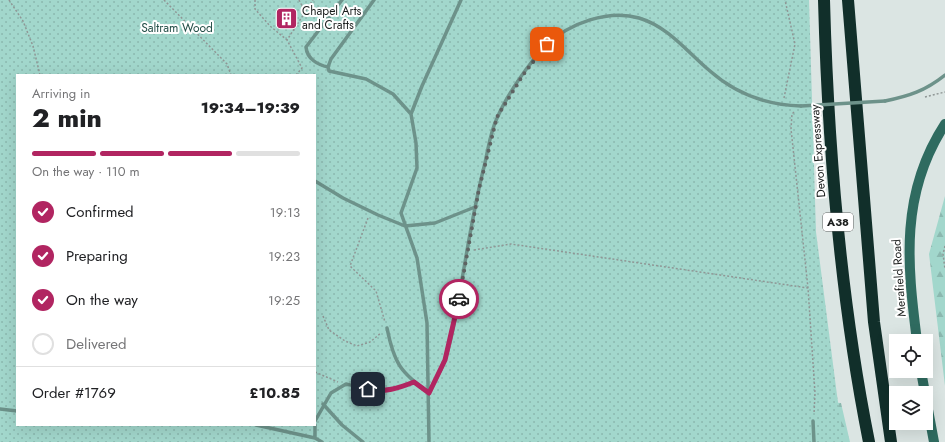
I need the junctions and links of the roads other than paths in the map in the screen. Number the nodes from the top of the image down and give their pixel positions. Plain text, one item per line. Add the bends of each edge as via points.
1 (342, 0) edge
2 (374, 0) edge
3 (461, 0) edge
4 (824, 0) edge
5 (848, 0) edge
6 (328, 67) junction
7 (945, 75) edge
8 (411, 114) junction
9 (945, 124) edge
10 (316, 182) edge
11 (475, 207) junction
12 (405, 226) junction
13 (387, 328) road end
14 (916, 334) edge
15 (414, 382) junction
16 (429, 393) junction
17 (323, 404) junction
18 (0, 408) edge
19 (16, 411) edge
20 (316, 419) edge
21 (813, 421) road end
22 (261, 426) edge
23 (315, 426) edge
24 (932, 430) edge
25 (315, 438) junction
26 (322, 442) edge
27 (364, 442) edge
28 (429, 442) edge
29 (814, 442) edge
30 (869, 442) edge
31 (891, 442) edge
32 (934, 442) edge

1 - 6 lane via 306,47 309,56 316,63
2 - 6 lane
3 - 8 lane
4 - 30 highway, Devon Expressway / A38 via 826,85 848,322
5 - 31 highway, A38 via 874,322
6 - 8 lane via 329,72 366,79 393,94
7 - 11 lane, bridge via 931,87 906,97 801,106 782,105 734,90 662,28 638,18 617,15 596,17 547,44 523,75 497,117
8 - 12 lane via 417,168 401,213
9 - 14 street, Merafield Road via 932,144 914,194 908,237
10 - 12 lane via 370,212
11 - 12 lane via 435,224
11 - 16 lane via 456,318 445,360
12 - 16 lane via 417,258 427,323
13 - 15 lane via 396,363
15 - 16 lane
15 - 17 lane via 379,392 346,384 331,393
16 - 28 lane
17 - 20 lane
17 - 27 lane via 342,425
18 - 19 lane
21 - 29 lane
22 - 25 lane
23 - 25 lane
24 - 32 street
25 - 26 lane

